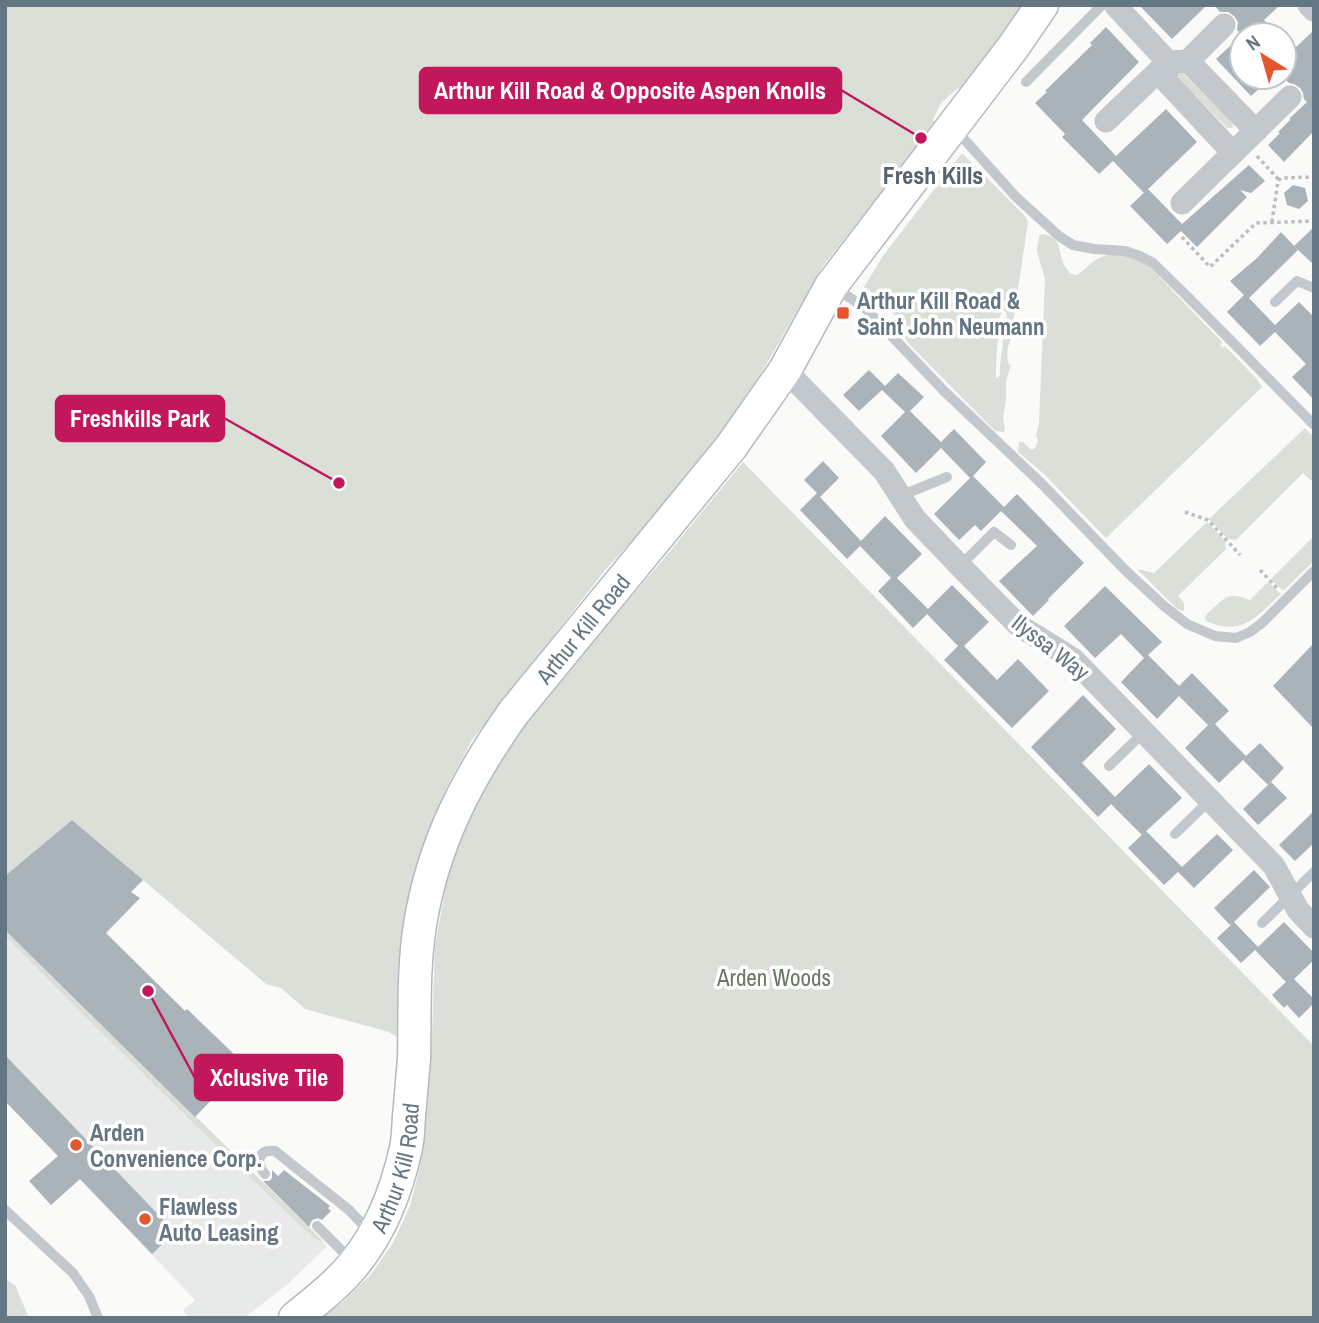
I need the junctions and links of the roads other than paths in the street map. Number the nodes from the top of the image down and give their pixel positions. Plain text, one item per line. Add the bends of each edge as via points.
1 (1042, 5) edge
2 (1102, 5) edge
3 (1115, 5) edge
4 (1309, 5) edge
5 (1314, 10) edge
6 (1224, 25) dead end
7 (1178, 62) junction
8 (1026, 82) dead end
9 (1290, 97) dead end
10 (1106, 121) dead end
11 (953, 126) junction
12 (1247, 144) junction
13 (1182, 203) dead end
14 (831, 286) junction
15 (1314, 288) edge
16 (1275, 302) dead end
17 (785, 370) junction
18 (1314, 425) edge
19 (947, 477) dead end
20 (900, 496) junction
21 (1011, 545) dead end
22 (960, 566) junction
23 (1314, 572) edge
24 (1144, 732) junction
25 (1109, 766) dead end
26 (1210, 800) junction
27 (1175, 834) dead end
28 (1314, 872) edge
29 (1290, 895) junction
30 (1262, 923) dead end
31 (1314, 927) edge
32 (265, 1174) dead end
33 (5, 1210) edge
34 (317, 1226) dead end
35 (374, 1237) junction
36 (355, 1263) junction
37 (98, 1318) edge
38 (295, 1318) edge

1 - 11 street, Arthur Kill Road
2 - 8 lane
3 - 7 street
4 - 5 street
6 - 7 street
7 - 10 street
7 - 12 street
7 - 12 street via 1166,81
9 - 12 street
11 - 14 street, Arthur Kill Road
11 - 18 lane via 1016,197 1059,236 1073,245 1125,251 1153,263
12 - 13 street
14 - 17 street, Arthur Kill Road
14 - 23 lane via 865,308 1125,570 1187,624 1214,636 1236,638 1262,623
15 - 16 lane via 1297,281
17 - 20 street, Ilyssa Way via 884,471
17 - 35 street, Arthur Kill Road via 731,447 514,712 465,789 446,830 420,924 407,1146
19 - 20 lane
20 - 22 street, Ilyssa Way via 915,519
21 - 22 lane via 994,532
22 - 24 street, Ilyssa Way via 1018,625 1073,659
24 - 25 lane
24 - 26 street, Ilyssa Way
26 - 27 lane
26 - 29 street, Ilyssa Way via 1275,866
28 - 29 lane
29 - 30 lane
29 - 31 street, Ilyssa Way
32 - 35 lane via 259,1158 275,1151 349,1210
33 - 37 lane via 74,1273
34 - 36 lane
35 - 36 street, Arthur Kill Road
36 - 38 street, Arthur Kill Road

